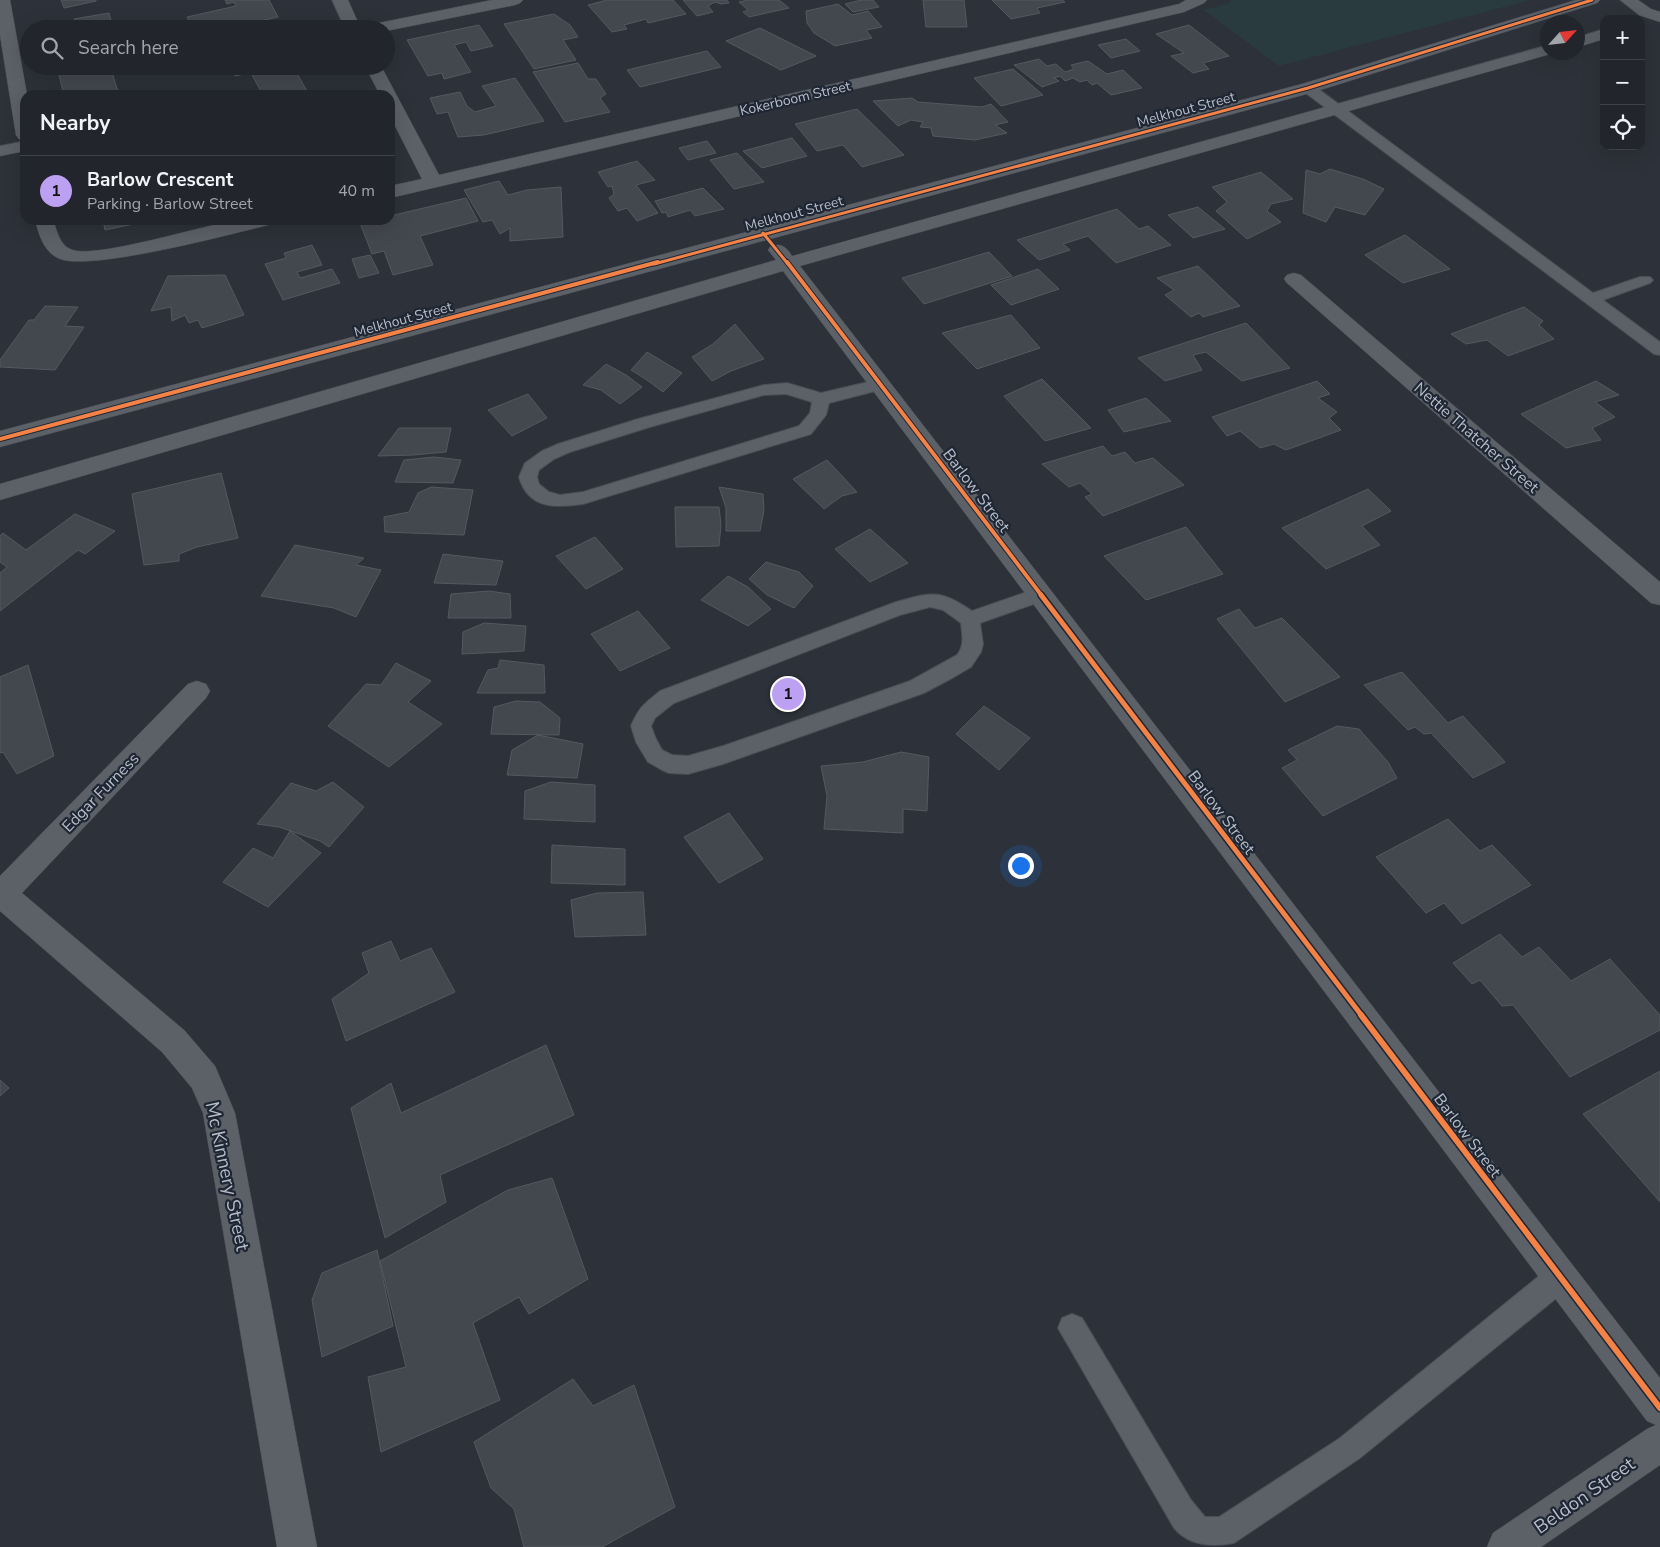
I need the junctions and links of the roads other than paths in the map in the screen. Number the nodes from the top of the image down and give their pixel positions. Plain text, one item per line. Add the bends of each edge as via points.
1 (2, 0) edge
2 (340, 0) edge
3 (515, 0) edge
4 (1199, 0) edge
5 (1592, 0) edge
6 (1628, 0) edge
7 (1660, 18) edge
8 (349, 20) edge
9 (1645, 23) edge
10 (395, 25) edge
11 (1600, 35) edge
12 (1585, 40) edge
13 (1540, 52) edge
14 (378, 75) edge
15 (1308, 88) junction
16 (385, 90) edge
17 (20, 106) edge
18 (395, 109) edge
19 (1337, 110) junction
20 (20, 147) edge
21 (0, 151) edge
22 (433, 182) junction
23 (395, 191) edge
24 (46, 225) edge
25 (243, 225) edge
26 (763, 234) junction
27 (788, 262) junction
28 (1294, 279) dead end
29 (1645, 280) dead end
30 (1591, 299) junction
31 (1660, 350) edge
32 (881, 384) junction
33 (820, 399) junction
34 (0, 439) edge
35 (0, 492) edge
36 (1041, 594) junction
37 (1660, 596) edge
38 (970, 619) junction
39 (197, 691) dead end
40 (1, 894) edge
41 (1560, 1277) junction
42 (1072, 1328) dead end
43 (1660, 1408) edge
44 (1660, 1442) edge
45 (297, 1547) edge
46 (1507, 1547) edge

1 - 17 street
2 - 8 street
3 - 10 street
4 - 22 street, Kokerboom Street via 1184,7
5 - 15 street, Melkhout Street
6 - 7 street
7 - 9 street
11 - 12 street
13 - 19 street
14 - 16 street
15 - 19 lane
15 - 26 street, Melkhout Street
18 - 22 street
19 - 27 street
19 - 30 lane
20 - 21 street
22 - 23 street, Kokerboom Street
24 - 25 street via 50,240 64,254 82,257 128,251
26 - 27 street, Barlow Street
26 - 34 street, Melkhout Street
27 - 32 street, Barlow Street
27 - 35 street
28 - 37 street, Nettie Thatcher Street
29 - 30 lane
30 - 31 lane
32 - 33 lane
32 - 36 street, Barlow Street
33 - 33 lane via 818,415 805,430 583,498 560,501 543,497 531,487 528,477 531,467 564,448 764,390 787,388
36 - 38 lane
36 - 41 street, Barlow Street
38 - 38 lane via 973,644 964,661 917,687 688,765 669,764 655,756 646,742 641,726 647,713 667,697 887,612 930,600 948,604
39 - 40 street, Edgar Furness
40 - 45 street, Mc Kinnery Street via 173,1041 204,1077 219,1113
41 - 42 lane via 1350,1448 1223,1532 1206,1534 1191,1526 1180,1511
41 - 43 street, Barlow Street
44 - 46 street, Beldon Street

